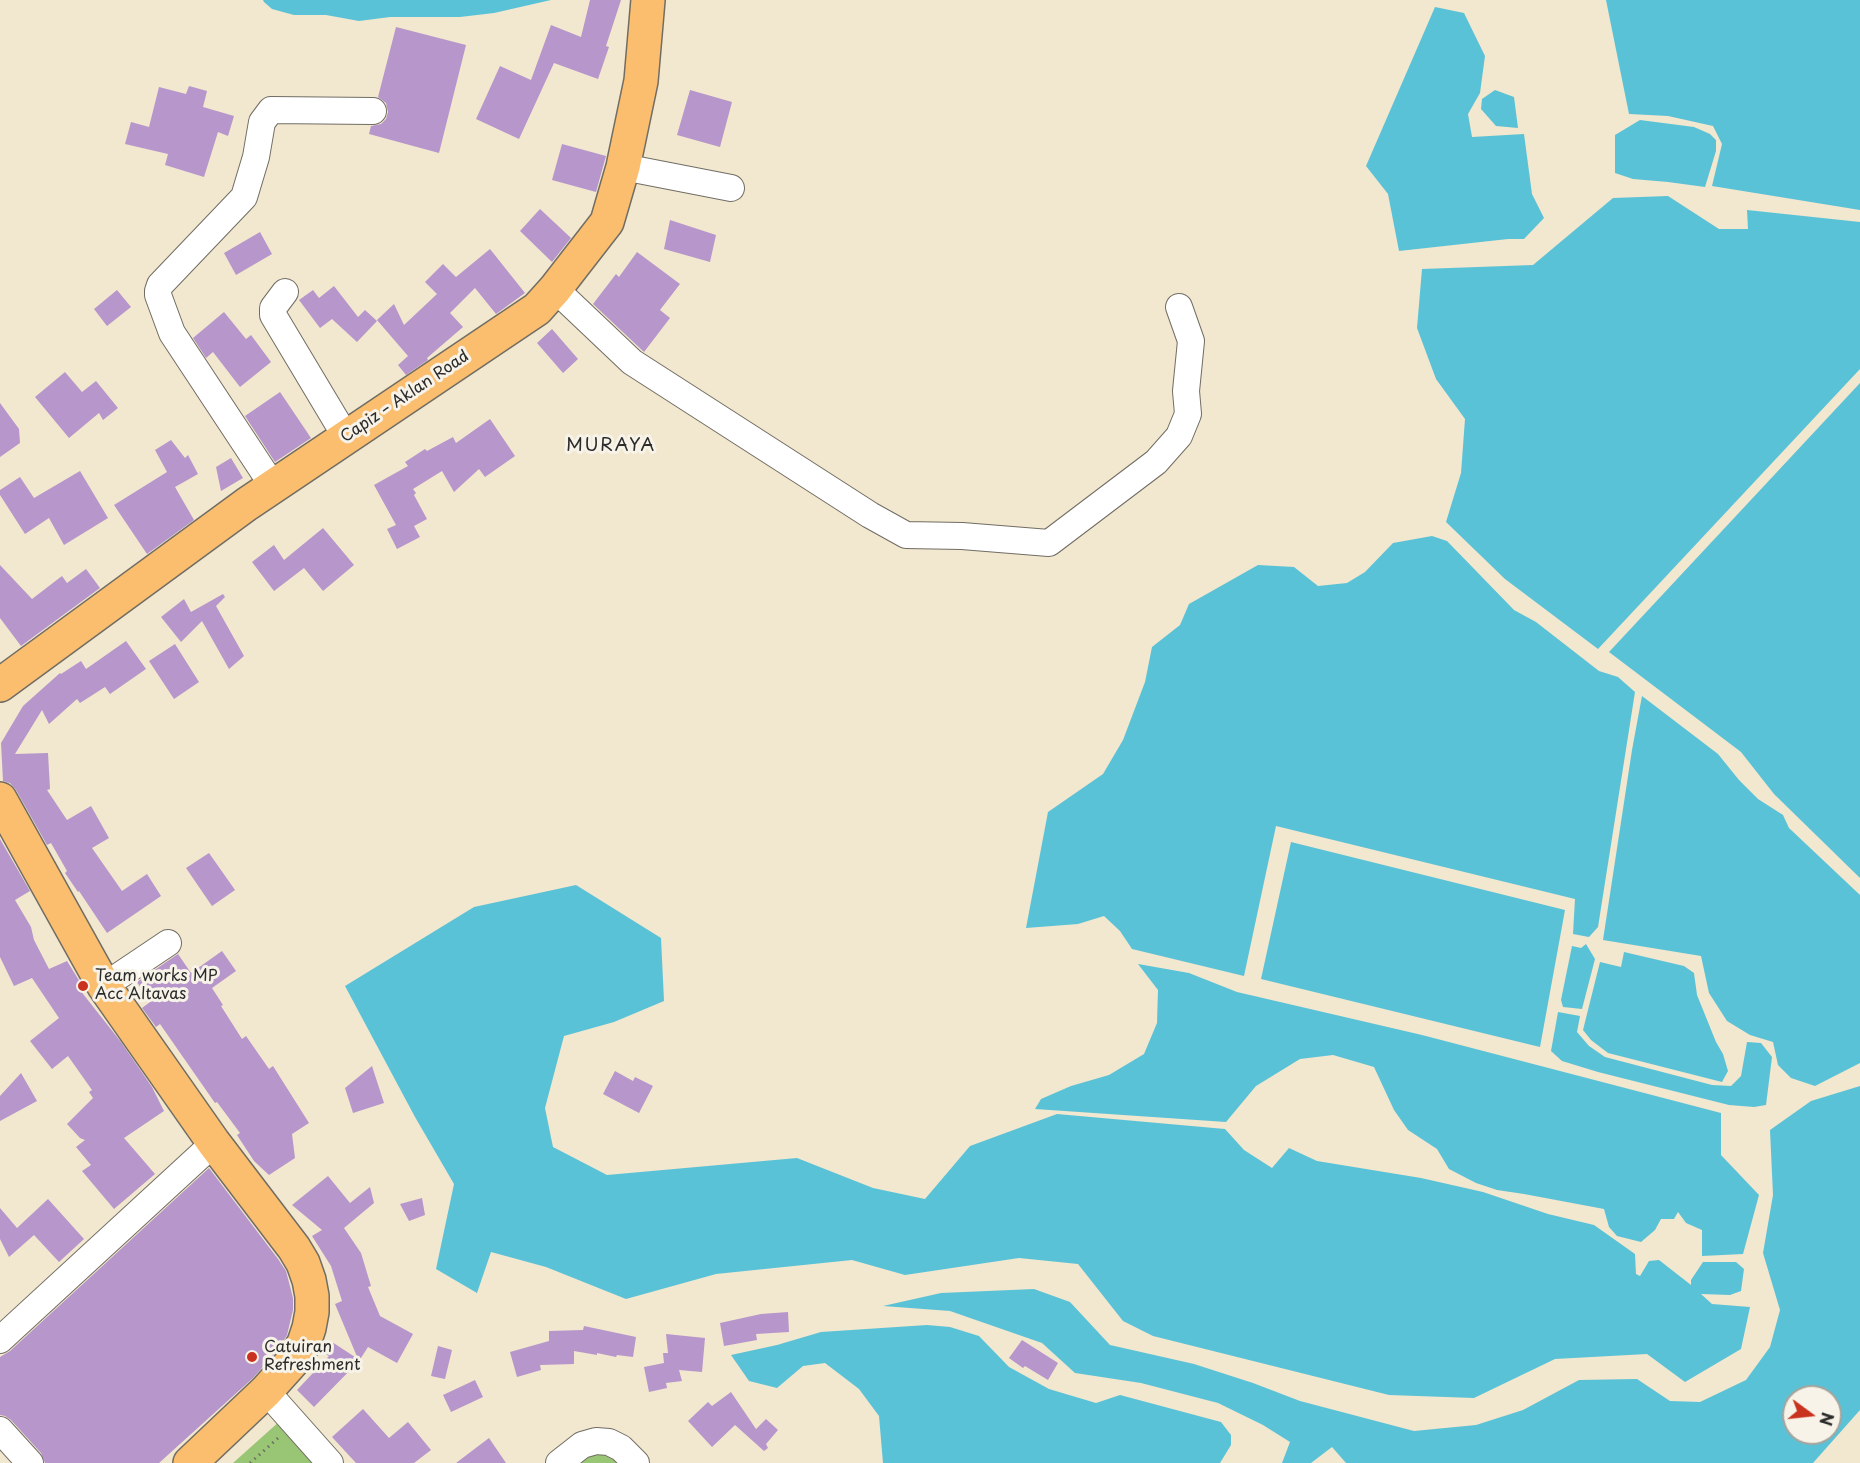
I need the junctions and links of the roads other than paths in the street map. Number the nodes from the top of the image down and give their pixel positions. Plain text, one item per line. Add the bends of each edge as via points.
1 (648, 0) edge
2 (373, 111) dead end
3 (623, 167) junction
4 (731, 188) dead end
5 (555, 289) junction
6 (285, 292) dead end
7 (1179, 307) dead end
8 (346, 437) junction
9 (273, 486) junction
10 (0, 685) edge
11 (0, 799) edge
12 (168, 943) dead end
13 (104, 986) junction
14 (214, 1143) junction
15 (0, 1340) edge
16 (266, 1391) junction
17 (0, 1430) edge
18 (30, 1463) edge
19 (190, 1463) edge
20 (330, 1463) edge
21 (560, 1463) edge
22 (636, 1463) edge

1 - 3 main road, Capiz – Aklan Road via 641,81
2 - 9 street via 271,110 262,122 244,196 158,291 172,333
3 - 4 street
3 - 5 main road, Capiz – Aklan Road via 607,222
5 - 7 street via 632,362 906,535 1049,543 1155,462 1179,436 1188,414 1191,341
5 - 8 main road, Capiz – Aklan Road via 537,309
6 - 8 street via 273,308 273,315
8 - 9 main road, Capiz – Aklan Road
9 - 10 main road, Capiz – Aklan Road
11 - 13 main road
12 - 13 street
13 - 14 main road
14 - 15 street
14 - 16 main road via 294,1248 309,1280 312,1312 304,1343
16 - 19 main road
16 - 20 street
17 - 18 street
21 - 22 street via 582,1445 596,1441 621,1448

